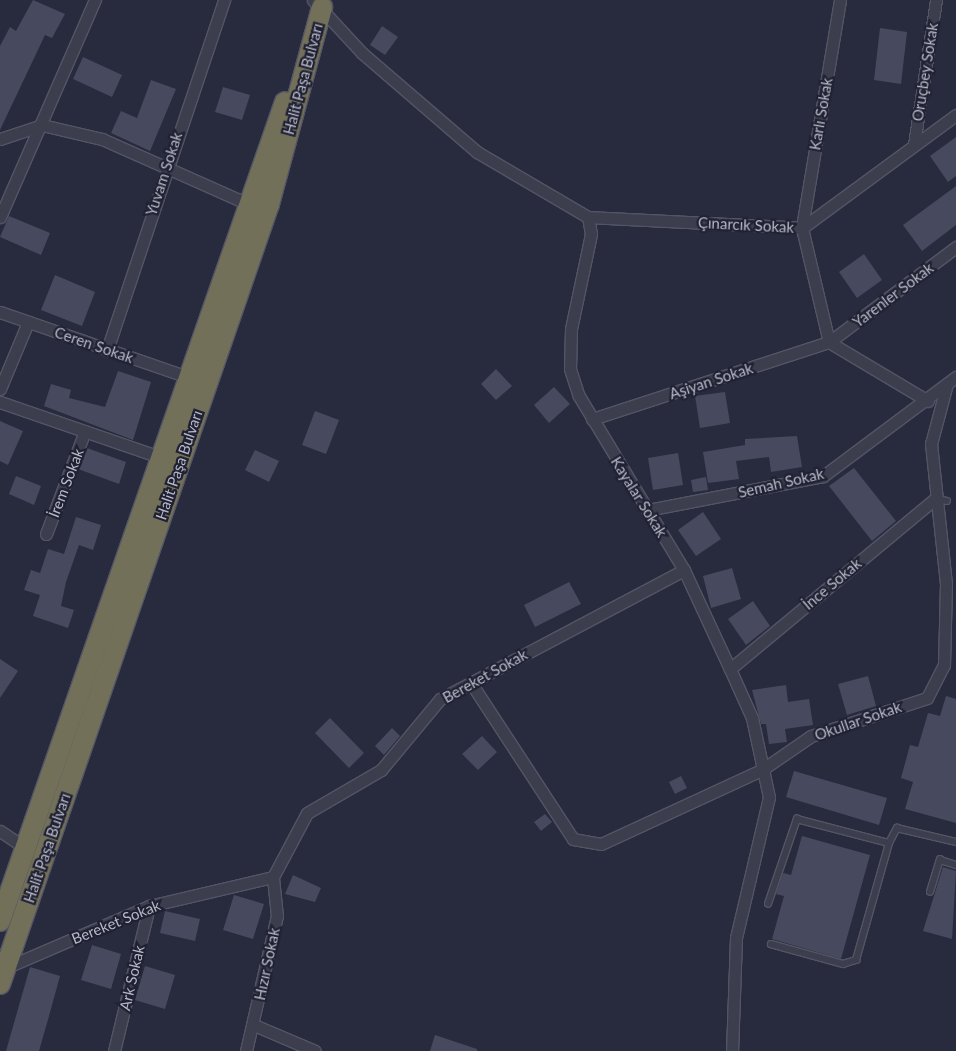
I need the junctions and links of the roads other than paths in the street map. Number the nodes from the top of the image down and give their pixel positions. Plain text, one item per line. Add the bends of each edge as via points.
1 (95, 0) edge
2 (224, 0) edge
3 (840, 0) edge
4 (936, 0) edge
5 (318, 3) edge
6 (956, 116) edge
7 (42, 124) junction
8 (0, 139) edge
9 (914, 144) junction
10 (166, 167) junction
11 (248, 204) junction
12 (588, 217) junction
13 (0, 218) edge
14 (802, 228) junction
15 (956, 247) edge
16 (0, 312) edge
17 (28, 322) junction
18 (830, 342) junction
19 (107, 350) junction
20 (188, 377) junction
21 (952, 380) edge
22 (0, 389) edge
23 (928, 401) junction
24 (0, 402) edge
25 (592, 419) junction
26 (85, 431) junction
27 (160, 457) junction
28 (935, 499) junction
29 (947, 501) dead end
30 (647, 510) junction
31 (46, 534) dead end
32 (684, 570) junction
33 (730, 669) junction
34 (471, 682) junction
35 (764, 769) junction
36 (0, 832) edge
37 (956, 842) edge
38 (889, 843) junction
39 (25, 848) junction
40 (956, 866) edge
41 (273, 877) junction
42 (930, 892) dead end
43 (768, 904) dead end
44 (149, 906) junction
45 (0, 921) edge
46 (771, 944) dead end
47 (3, 976) edge
48 (254, 1025) junction
49 (114, 1051) edge
50 (246, 1051) edge
51 (316, 1051) edge
52 (732, 1051) edge

1 - 7 street
2 - 10 street, Yuvam Sokak
3 - 14 street, Karlı Sokak
4 - 9 street, Oruçbey Sokak
5 - 11 highway, Halit Paşa Bulvarı
5 - 12 street via 362,53 477,152
5 - 47 highway, Halit Paşa Bulvarı via 269,204
6 - 9 street, Çınarcık Sokak
7 - 8 street
7 - 10 street via 102,139
7 - 13 street
9 - 14 street, Çınarcık Sokak
10 - 11 street
10 - 19 street, Yuvam Sokak
11 - 20 highway, Halit Paşa Bulvarı
12 - 14 street, Çınarcık Sokak
12 - 25 street, Kayalar Sokak via 592,234 571,329 570,369
14 - 18 street
15 - 18 street, Yarenler Sokak
16 - 17 street, Ceren Sokak
17 - 19 street, Ceren Sokak
17 - 22 street
18 - 23 street
18 - 25 street, Aşiyan Sokak
19 - 20 street, Ceren Sokak
20 - 27 highway, Halit Paşa Bulvarı
21 - 23 street, Semah Sokak
21 - 28 street, Okullar Sokak via 931,444
23 - 30 street, Semah Sokak via 823,476
24 - 26 street
25 - 30 street, Kayalar Sokak
26 - 27 street
26 - 31 street, İrem Sokak
27 - 39 highway, Halit Paşa Bulvarı
28 - 29 lane
28 - 33 street, İnce Sokak
28 - 35 street, Okullar Sokak via 946,584 944,665 927,698 867,722 811,736
30 - 32 street, Kayalar Sokak
32 - 33 street, Kayalar Sokak
32 - 34 street, Bereket Sokak
33 - 35 street, Kayalar Sokak via 752,718
34 - 35 street, Okullar Sokak via 574,839 602,844
34 - 41 street, Bereket Sokak via 440,699 381,770 307,813
35 - 52 street via 769,797 736,938
36 - 39 street
37 - 38 lane via 897,828
38 - 43 lane via 794,820
38 - 46 lane via 856,960 843,964
39 - 45 highway, Halit Paşa Bulvarı
40 - 42 lane via 940,860
41 - 44 street, Bereket Sokak
41 - 48 street, Hızır Sokak via 278,916
44 - 47 street, Bereket Sokak
44 - 49 street, Ark Sokak
48 - 50 street, Hızır Sokak
48 - 51 street

